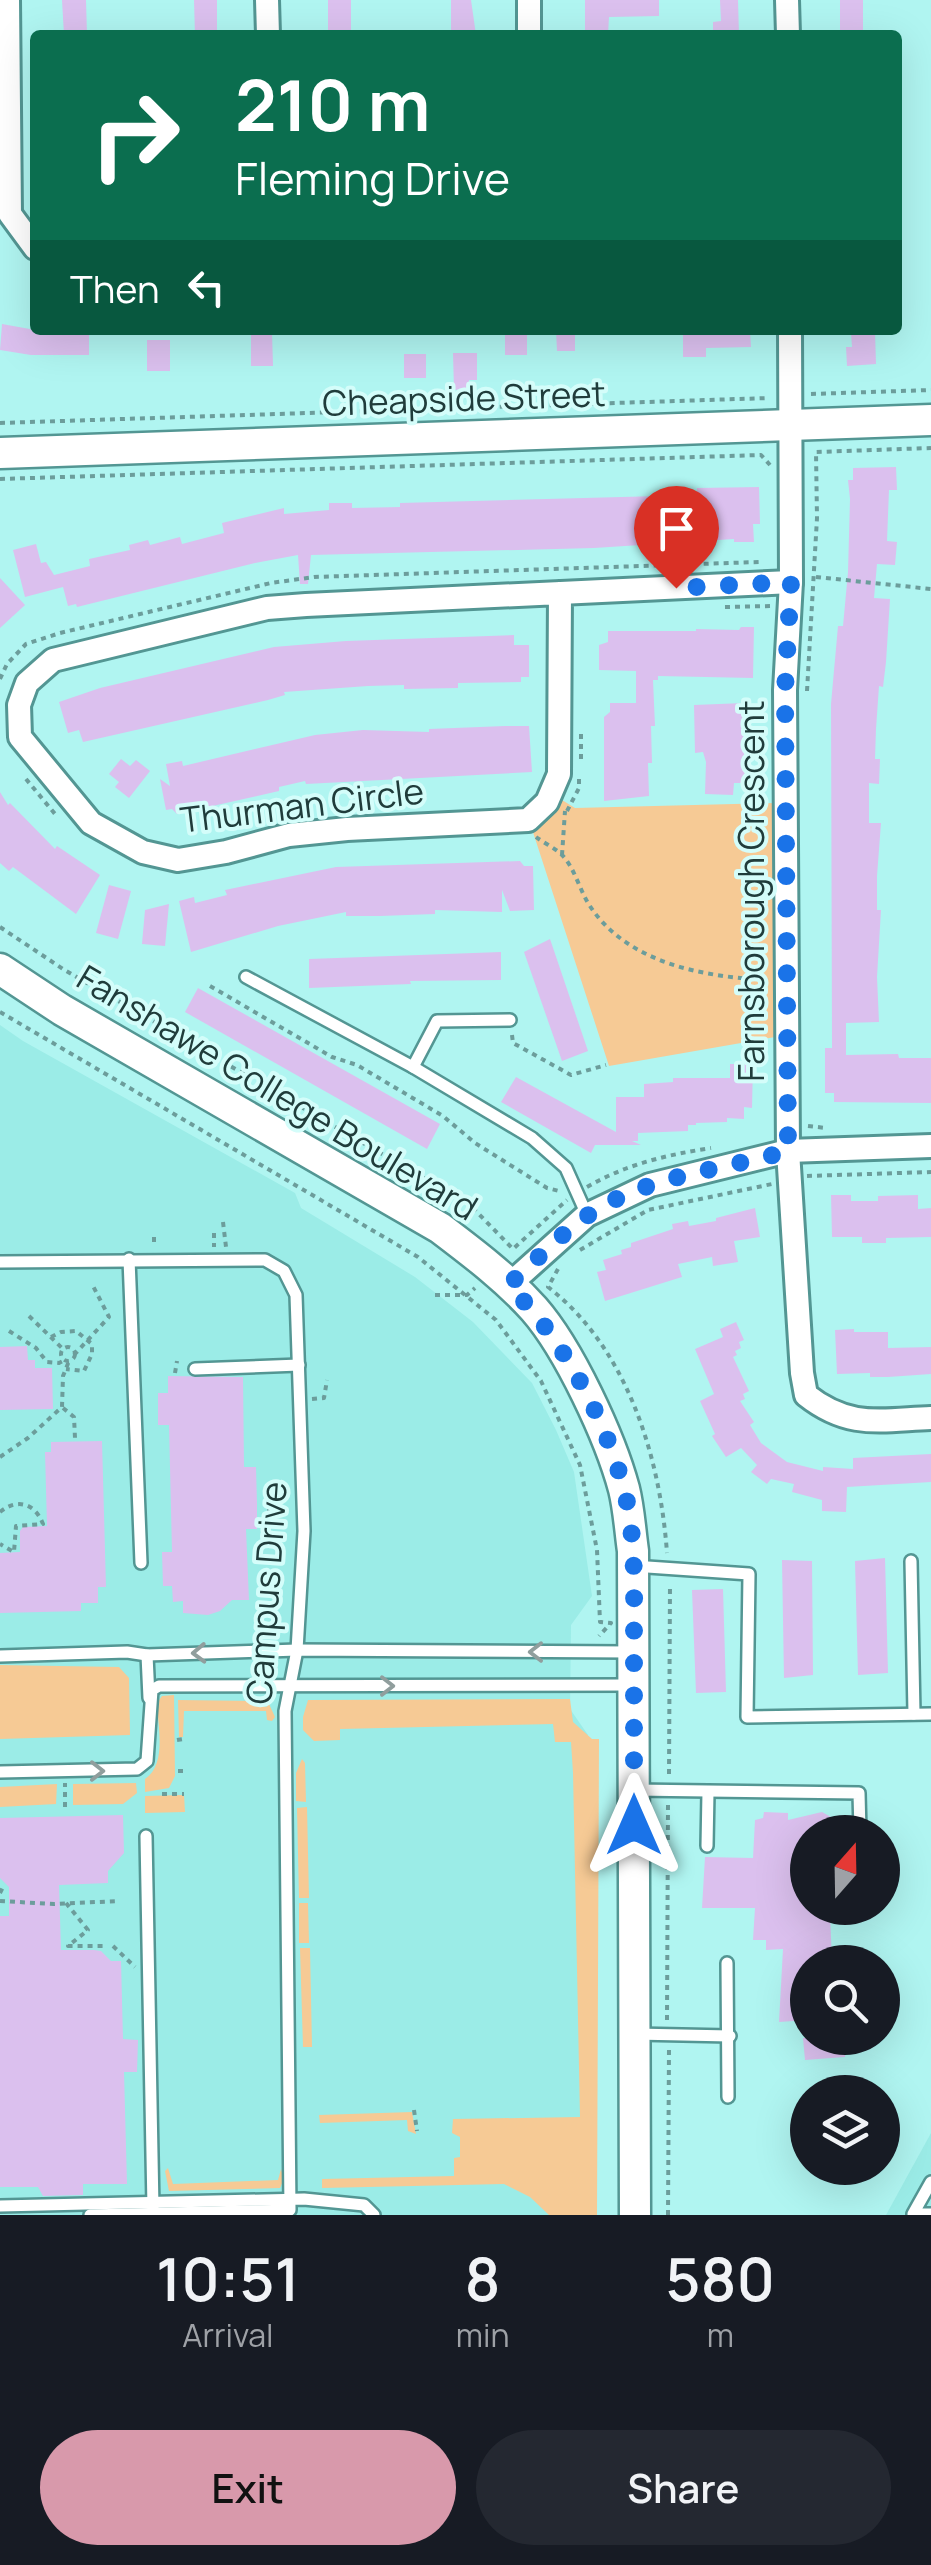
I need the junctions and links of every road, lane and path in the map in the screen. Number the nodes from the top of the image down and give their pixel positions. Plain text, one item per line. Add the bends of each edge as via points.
1 (8, 0) edge
2 (267, 0) edge
3 (528, 0) edge
4 (787, 0) edge
5 (268, 30) edge
6 (529, 30) edge
7 (788, 30) edge
8 (30, 241) edge
9 (790, 335) edge
10 (931, 390) edge
11 (804, 394) dead end
12 (774, 398) dead end
13 (931, 420) edge
14 (0, 423) edge
15 (789, 425) junction
16 (931, 448) edge
17 (0, 453) edge
18 (772, 466) dead end
19 (0, 479) edge
20 (772, 561) dead end
21 (804, 580) junction
22 (931, 589) edge
23 (560, 593) junction
24 (775, 606) dead end
25 (716, 607) dead end
26 (0, 679) edge
27 (806, 699) dead end
28 (581, 716) dead end
29 (24, 776) dead end
30 (558, 804) junction
31 (66, 824) dead end
32 (551, 825) dead end
33 (531, 838) dead end
34 (562, 855) junction
35 (0, 927) edge
36 (0, 968) edge
37 (246, 977) dead end
38 (774, 980) dead end
39 (210, 986) dead end
40 (0, 1012) edge
41 (510, 1020) joint
42 (606, 1064) dead end
43 (413, 1067) junction
44 (808, 1109) dead end
45 (826, 1128) dead end
46 (726, 1145) dead end
47 (931, 1146) edge
48 (788, 1151) junction
49 (931, 1172) edge
50 (807, 1176) dead end
51 (776, 1183) dead end
52 (578, 1192) junction
53 (588, 1215) junction
54 (222, 1222) dead end
55 (214, 1233) dead end
56 (154, 1237) dead end
57 (214, 1247) dead end
58 (226, 1247) dead end
59 (154, 1248) dead end
60 (576, 1253) dead end
61 (128, 1260) junction
62 (0, 1262) edge
63 (562, 1262) dead end
64 (92, 1284) dead end
65 (508, 1285) junction
66 (29, 1316) dead end
67 (9, 1331) dead end
68 (51, 1338) junction
69 (88, 1339) junction
70 (63, 1349) junction
71 (74, 1355) junction
72 (67, 1360) junction
73 (177, 1361) dead end
74 (300, 1365) junction
75 (66, 1369) junction
76 (196, 1369) dead end
77 (175, 1373) dead end
78 (62, 1407) junction
79 (931, 1418) edge
80 (75, 1438) dead end
81 (0, 1457) edge
82 (267, 1510) dead end
83 (286, 1510) dead end
84 (0, 1511) edge
85 (0, 1544) edge
86 (667, 1556) dead end
87 (911, 1560) dead end
88 (140, 1563) dead end
89 (633, 1566) junction
90 (670, 1579) dead end
91 (599, 1636) dead end
92 (297, 1650) junction
93 (634, 1652) junction
94 (0, 1656) edge
95 (146, 1656) junction
96 (290, 1686) junction
97 (634, 1686) junction
98 (149, 1702) junction
99 (914, 1714) junction
100 (931, 1714) edge
101 (0, 1772) edge
102 (669, 1780) dead end
103 (65, 1783) dead end
104 (634, 1790) junction
105 (708, 1792) junction
106 (162, 1794) dead end
107 (184, 1794) dead end
108 (668, 1800) dead end
109 (64, 1808) dead end
110 (860, 1815) edge
111 (146, 1836) dead end
112 (708, 1846) dead end
113 (4, 1885) dead end
114 (0, 1893) edge
115 (0, 1901) edge
116 (119, 1901) dead end
117 (66, 1903) junction
118 (103, 1946) dead end
119 (113, 1946) dead end
120 (727, 1962) dead end
121 (138, 1970) dead end
122 (666, 2027) dead end
123 (634, 2034) junction
124 (730, 2036) junction
125 (669, 2044) dead end
126 (728, 2098) dead end
127 (414, 2110) dead end
128 (417, 2131) dead end
129 (931, 2182) edge
130 (290, 2205) junction
131 (0, 2206) edge
132 (153, 2208) junction
133 (931, 2214) edge
134 (90, 2215) edge
135 (374, 2215) edge
136 (635, 2215) edge
137 (668, 2215) edge

1 - 8 street via 10,214
2 - 5 street
3 - 6 street
4 - 7 street
9 - 15 street, Farnsborough Crescent
10 - 11 path
12 - 14 path
13 - 15 street, Cheapside Street
15 - 17 street, Cheapside Street
15 - 21 street, Farnsborough Crescent
16 - 21 path via 816,452
18 - 19 path via 761,454
20 - 26 path via 271,583 26,644
21 - 22 path
21 - 23 street, Thurman Circle
21 - 27 path
21 - 48 street, Farnsborough Crescent via 785,690
23 - 30 street
23 - 30 street, Thurman Circle via 267,608 53,660 27,683 19,704 20,737 91,823 143,852 178,860 289,835 528,820
24 - 25 path
28 - 30 path via 578,788
29 - 31 path
30 - 32 path
30 - 34 path
33 - 34 path
34 - 38 path via 608,928 637,949 697,973
35 - 52 path via 470,1205 514,1248
36 - 65 street, Fanshawe College Boulevard via 440,1228
37 - 43 lane
39 - 52 path via 357,1064 547,1188
40 - 91 path via 418,1256 496,1320 541,1381 580,1465 598,1550 600,1622 611,1623
41 - 42 path via 513,1044 564,1072
41 - 43 lane via 437,1021
43 - 52 lane via 532,1138 566,1168
44 - 45 path via 808,1128
46 - 52 path via 618,1169
47 - 48 street
48 - 53 street via 650,1185
48 - 79 street, Farnsborough Crescent via 806,1396 857,1421
49 - 50 path
51 - 60 path via 648,1210
52 - 53 lane
53 - 65 street
54 - 58 path
55 - 57 path
56 - 59 path
61 - 62 lane, Campus Drive
61 - 74 lane, Campus Drive via 275,1264 296,1296
61 - 88 lane
63 - 86 path via 548,1286 575,1308 603,1346 632,1401 664,1508
64 - 69 path via 109,1317
65 - 89 street, Fanshawe College Boulevard via 552,1335 599,1421 624,1489
66 - 68 path
67 - 72 path via 48,1362
68 - 69 path via 68,1331
68 - 70 path
69 - 71 path
69 - 75 path via 89,1365
70 - 71 path
70 - 72 path
71 - 72 path
72 - 75 path
73 - 77 path
74 - 76 lane
74 - 92 lane, Campus Drive via 304,1532
75 - 78 path
78 - 80 path via 74,1417
78 - 81 path
82 - 83 path
84 - 85 path via 24,1504 43,1524 16,1526 14,1552
87 - 99 lane
89 - 93 street, Fanshawe College Boulevard
89 - 99 lane via 749,1574 746,1718
90 - 102 path
93 -> 92 lane
92 -> 95 lane
92 - 96 lane, Campus Drive
93 - 97 street, Fanshawe College Boulevard
94 - 95 lane
95 - 98 lane
96 -> 97 lane
96 - 98 lane via 158,1686
96 - 130 lane, Campus Drive
97 - 104 street, Fanshawe College Boulevard
101 -> 98 lane via 137,1769 148,1761
99 - 100 lane
103 - 109 path
104 - 105 lane
104 - 123 street, Fanshawe College Boulevard
105 - 110 lane via 859,1793
105 - 112 lane
106 - 107 path
108 - 122 path
111 - 132 lane
113 - 114 path
115 - 117 path
116 - 117 path
117 - 118 path via 88,1930 68,1946
119 - 121 path
120 - 124 lane
123 - 124 lane
123 - 136 street, Fanshawe College Boulevard
124 - 126 lane
125 - 137 path
127 - 128 path
129 - 133 lane via 913,2214
130 - 132 lane
130 - 135 lane via 344,2201
131 - 132 lane
132 - 134 lane

